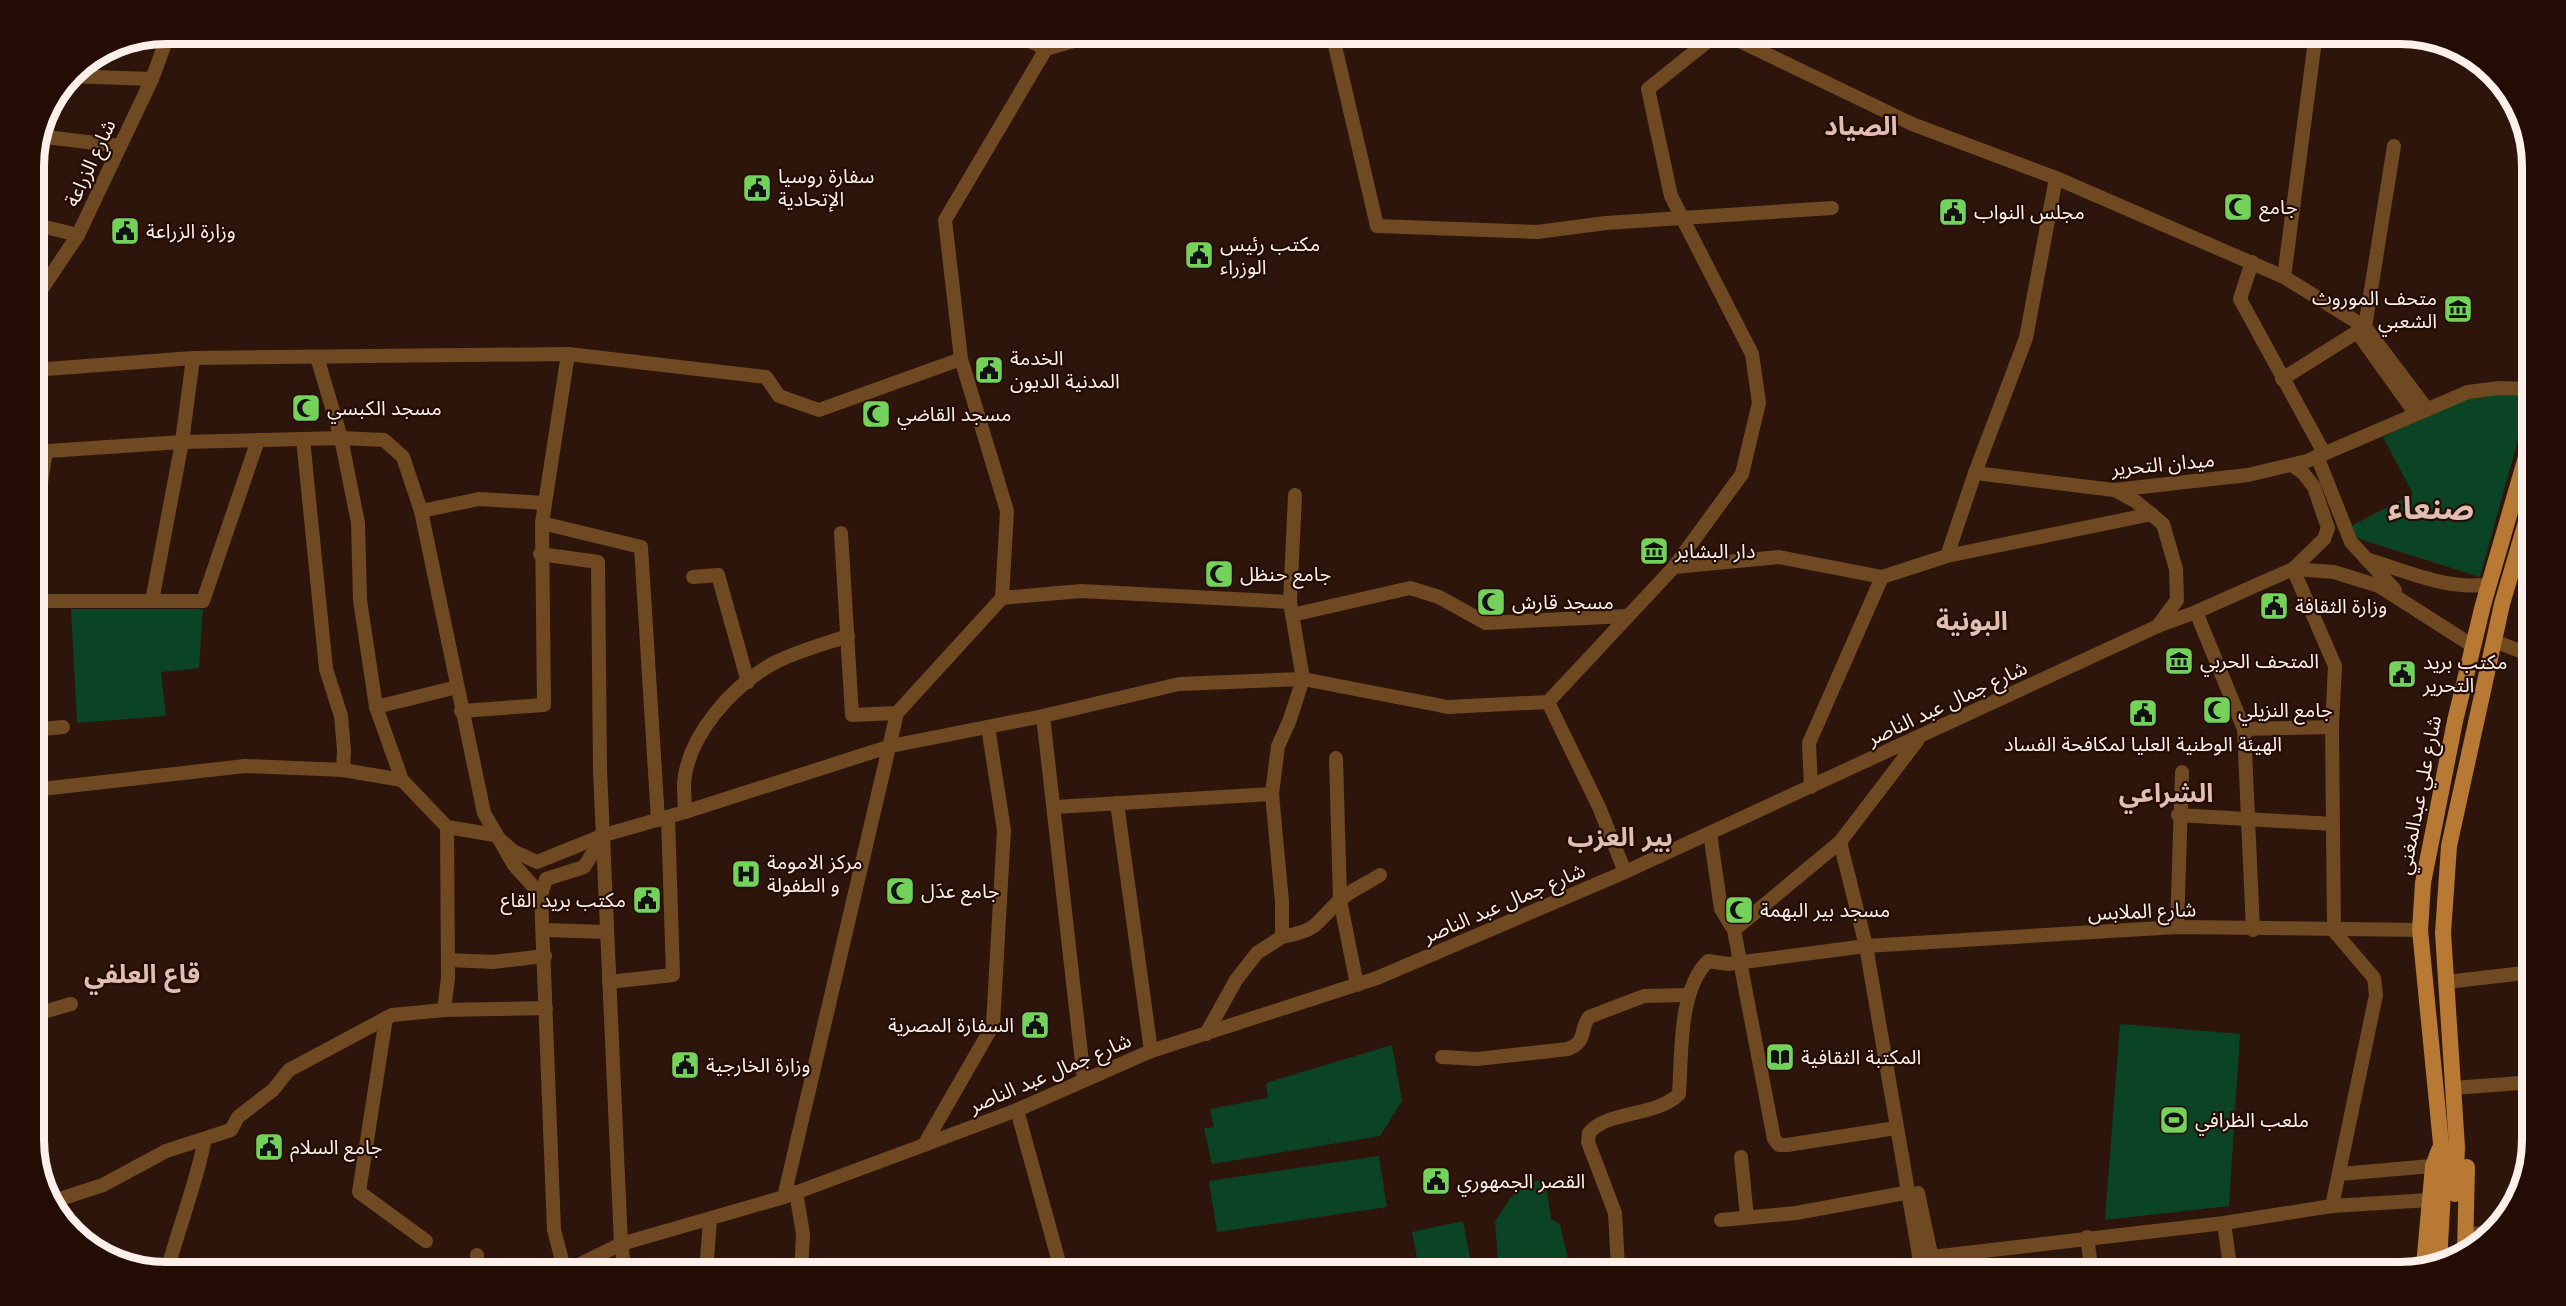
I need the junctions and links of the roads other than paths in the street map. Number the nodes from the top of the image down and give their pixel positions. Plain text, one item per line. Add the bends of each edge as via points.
1 (165, 44) edge
2 (1034, 44) edge
3 (1046, 44) edge
4 (1065, 44) edge
5 (1335, 44) edge
6 (1704, 44) edge
7 (1746, 44) edge
8 (2315, 44) edge
9 (1046, 50) junction
10 (82, 76) edge
11 (152, 79) junction
12 (47, 137) edge
13 (120, 146) junction
14 (2394, 146) dead end
15 (2056, 178) junction
16 (1832, 208) dead end
17 (1682, 217) junction
18 (44, 227) edge
19 (78, 235) junction
20 (2252, 262) junction
21 (2284, 277) junction
22 (44, 286) edge
23 (2361, 330) junction
24 (568, 354) junction
25 (317, 357) junction
26 (192, 358) junction
27 (961, 359) junction
28 (44, 369) edge
29 (2282, 379) junction
30 (2522, 389) edge
31 (2421, 411) junction
32 (341, 438) junction
33 (303, 439) junction
34 (258, 440) junction
35 (182, 442) junction
36 (44, 452) edge
37 (2321, 455) junction
38 (2292, 465) junction
39 (2522, 472) edge
40 (1975, 473) junction
41 (2114, 490) junction
42 (1295, 495) dead end
43 (545, 503) junction
44 (421, 511) junction
45 (2152, 514) junction
46 (542, 523) junction
47 (841, 533) dead end
48 (2522, 538) edge
49 (540, 554) junction
50 (1947, 556) junction
51 (2364, 558) junction
52 (1674, 567) junction
53 (2293, 569) junction
54 (693, 577) dead end
55 (1882, 577) junction
56 (2490, 584) junction
57 (1002, 597) junction
58 (44, 601) edge
59 (152, 601) junction
60 (2410, 605) junction
61 (1291, 608) junction
62 (2196, 612) junction
63 (1627, 616) junction
64 (2158, 626) junction
65 (848, 636) junction
66 (2494, 641) junction
67 (2473, 646) junction
68 (2522, 652) edge
69 (1303, 679) junction
70 (748, 682) junction
71 (457, 687) junction
72 (1548, 702) junction
73 (376, 707) junction
74 (461, 711) junction
75 (897, 713) junction
76 (1043, 716) junction
77 (63, 727) dead end
78 (988, 727) junction
79 (2332, 728) junction
80 (44, 729) edge
81 (2244, 729) junction
82 (1918, 739) junction
83 (891, 746) junction
84 (1336, 758) dead end
85 (343, 770) junction
86 (2182, 772) dead end
87 (402, 780) junction
88 (1811, 787) junction
89 (44, 789) edge
90 (1272, 794) junction
91 (1117, 803) junction
92 (1055, 807) junction
93 (685, 812) junction
94 (2178, 815) junction
95 (663, 818) junction
96 (2249, 819) junction
97 (2333, 824) junction
98 (447, 827) junction
99 (1710, 833) junction
100 (495, 835) junction
101 (604, 835) junction
102 (1840, 842) junction
103 (1625, 872) junction
104 (1380, 875) dead end
105 (541, 895) junction
106 (1340, 900) junction
107 (2177, 927) junction
108 (544, 930) junction
109 (1734, 930) junction
110 (2253, 930) junction
111 (2420, 930) junction
112 (2334, 931) junction
113 (607, 932) junction
114 (1282, 938) junction
115 (1866, 946) junction
116 (545, 956) junction
117 (448, 960) junction
118 (1740, 962) junction
119 (2522, 973) edge
120 (609, 982) junction
121 (2446, 982) junction
122 (1357, 985) junction
123 (1687, 995) junction
124 (71, 1004) dead end
125 (1876, 1005) junction
126 (546, 1008) junction
127 (444, 1010) junction
128 (44, 1013) edge
129 (386, 1018) junction
130 (1206, 1034) junction
131 (1151, 1051) junction
132 (1442, 1057) dead end
133 (1084, 1080) junction
134 (2522, 1083) edge
135 (2453, 1088) junction
136 (1017, 1110) junction
137 (1896, 1128) junction
138 (205, 1139) junction
139 (924, 1145) junction
140 (2449, 1147) junction
141 (1741, 1157) dead end
142 (2440, 1168) junction
143 (2340, 1174) junction
144 (1910, 1192) junction
145 (790, 1195) junction
146 (59, 1199) edge
147 (2430, 1200) junction
148 (2332, 1206) junction
149 (1747, 1217) junction
150 (710, 1220) junction
151 (1720, 1220) dead end
152 (2224, 1223) junction
153 (2479, 1233) edge
154 (2467, 1234) junction
155 (2087, 1237) junction
156 (426, 1241) dead end
157 (2466, 1243) edge
158 (621, 1244) junction
159 (2450, 1252) edge
160 (477, 1256) dead end
161 (1932, 1257) junction
162 (2430, 1258) edge
163 (2429, 1259) edge
164 (169, 1262) edge
165 (477, 1262) edge
166 (563, 1262) edge
167 (587, 1262) edge
168 (623, 1262) edge
169 (707, 1262) edge
170 (802, 1262) edge
171 (1059, 1262) edge
172 (1618, 1262) edge
173 (1920, 1262) edge
174 (1933, 1262) edge
175 (2090, 1262) edge
176 (2229, 1262) edge

1 - 11 street, شارع الزراعة
2 - 9 street
3 - 9 street
4 - 9 street
5 - 17 street via 1377,226 1537,232
6 - 17 street via 1648,88 1671,196
7 - 15 street via 1912,124
8 - 21 street
9 - 27 street via 945,220
10 - 11 street
11 - 13 street, شارع الزراعة
12 - 13 street
13 - 19 street, شارع الزراعة
14 - 23 street
15 - 20 street
15 - 40 street via 2026,338
16 - 17 street
17 - 52 street via 1752,354 1759,403 1742,474
18 - 19 street
19 - 22 street, شارع الزراعة
20 - 21 street
20 - 29 street via 2240,299
21 - 23 street
23 - 29 street
23 - 31 street
24 - 25 street
24 - 27 street via 766,377 779,396 819,410
24 - 43 street
25 - 26 street
25 - 32 street
26 - 28 street
26 - 35 street
27 - 57 street via 1007,511
29 - 37 street
30 - 31 street, ميدان التحرير via 2468,392
31 - 37 street, ميدان التحرير
32 - 33 street
32 - 44 street via 384,440 403,457
32 - 73 street via 358,523 360,600
33 - 34 street
33 - 85 street via 326,669 341,716
34 - 35 street
34 - 59 street via 202,601
35 - 36 street
35 - 59 street
37 - 38 street, ميدان التحرير
37 - 51 street via 2347,533
38 - 41 street, ميدان التحرير via 2248,476
38 - 53 street via 2314,487 2328,528 2326,537
39 - 56 main road, شارع علي عبدالمغني
40 - 41 street, ميدان التحرير
40 - 50 street
41 - 45 street
42 - 61 street
43 - 44 street via 479,499
43 - 46 street
44 - 71 street
45 - 50 street
45 - 64 street via 2163,524 2176,569 2177,600
46 - 49 street
46 - 95 street via 641,546
47 - 65 street
48 - 66 main road, شارع علي عبدالمغني
49 - 74 street via 544,705
49 - 101 street via 597,562
50 - 55 street
51 - 56 street via 2451,584
51 - 60 street
52 - 55 street via 1779,557
52 - 63 street
53 - 60 street, شارع جمال عبد الناصر via 2364,580
53 - 62 street, شارع جمال عبد الناصر
53 - 79 street via 2336,666
54 - 70 street via 718,575
55 - 88 street via 1809,743
56 - 67 main road, شارع علي عبدالمغني
57 - 61 street via 1081,591
57 - 75 street
58 - 59 street
60 - 67 street, شارع جمال عبد الناصر
61 - 63 street via 1410,588 1439,597 1486,623
61 - 69 street
62 - 64 street, شارع جمال عبد الناصر
62 - 81 street
63 - 72 street
64 - 82 street, شارع جمال عبد الناصر
65 - 70 street via 774,663
65 - 75 street via 852,715
66 - 68 street
66 - 121 main road, شارع علي عبدالمغني via 2449,846 2443,933
67 - 111 main road, شارع علي عبدالمغني via 2429,839
69 - 72 street via 1448,707
69 - 76 street via 1179,684
69 - 90 street via 1278,746
70 - 93 street via 706,723 684,782
71 - 73 street
71 - 74 street
72 - 103 street via 1599,807
73 - 87 street
74 - 100 street via 484,813
75 - 83 street
76 - 78 street
76 - 92 street
77 - 80 street
78 - 83 street
78 - 139 street via 1004,830 993,1025
79 - 81 street
79 - 97 street
81 - 96 street
82 - 88 street, شارع جمال عبد الناصر
82 - 102 street
83 - 93 street
83 - 145 street
84 - 106 street
85 - 87 street
85 - 89 street via 245,766
86 - 94 street
87 - 98 street
88 - 99 street, شارع جمال عبد الناصر
90 - 91 street
90 - 114 street
91 - 92 street
91 - 131 street
92 - 133 street
93 - 95 street
94 - 96 street
94 - 107 street
95 - 101 street
95 - 120 street via 673,975
96 - 97 street
96 - 110 street
97 - 112 street
98 - 100 street
98 - 117 street
99 - 103 street, شارع جمال عبد الناصر
99 - 109 street via 1721,909
100 - 101 street via 513,851 537,862
100 - 105 street via 514,865
101 - 105 street via 584,867 546,879
101 - 113 street
102 - 109 street
102 - 115 street
103 - 122 street, شارع جمال عبد الناصر
104 - 106 street
105 - 108 street
106 - 114 street via 1312,929
106 - 122 street
107 - 110 street, شارع الملابس
107 - 115 street, شارع الملابس
108 - 113 street
108 - 116 street
109 - 118 street
110 - 112 street, شارع الملابس
111 - 112 street, شارع الملابس
111 - 140 main road, شارع علي عبدالمغني
112 - 143 street via 2374,978 2376,995
113 - 120 street
114 - 130 street via 1257,953 1236,980
115 - 118 street, شارع الملابس
115 - 125 street
116 - 117 street via 493,962
116 - 126 street
117 - 127 street
118 - 123 street, شارع الملابس via 1708,961
118 - 137 street via 1774,1139 1786,1145
119 - 121 street
120 - 158 street
121 - 135 main road, شارع علي عبدالمغني
122 - 130 street, شارع جمال عبد الناصر
123 - 132 street via 1644,996 1589,1017 1583,1036 1568,1049 1477,1059
123 - 172 street via 1679,1094 1669,1104 1600,1124 1589,1133 1588,1142 1615,1213
124 - 128 street
125 - 137 street
125 - 161 street
126 - 127 street
126 - 166 street via 554,1230
127 - 129 street
129 - 138 street via 289,1070 273,1090 238,1117 231,1130
129 - 156 street via 359,1191
130 - 131 street, شارع جمال عبد الناصر
131 - 133 street, شارع جمال عبد الناصر
133 - 136 street, شارع جمال عبد الناصر
134 - 135 street
135 - 140 main road, شارع علي عبدالمغني
136 - 139 street, شارع جمال عبد الناصر
136 - 171 street
137 - 144 street
138 - 146 street via 166,1151 103,1185
138 - 164 street via 197,1178 185,1203
139 - 145 street, شارع جمال عبد الناصر
140 - 142 main road
140 - 154 main road via 2466,1154
140 - 159 main road
141 - 149 street
142 - 143 street
142 - 147 main road
142 - 162 main road
143 - 148 street
144 - 149 street via 1796,1213
144 - 173 street
145 - 150 street, شارع جمال عبد الناصر
145 - 170 street via 803,1234
147 - 148 street
147 - 163 main road
148 - 152 street
149 - 151 street
150 - 158 street, شارع جمال عبد الناصر
150 - 169 street
152 - 155 street
152 - 176 street
153 - 154 street
154 - 157 main road
155 - 161 street
155 - 175 street
158 - 167 street, شارع جمال عبد الناصر
158 - 168 street
160 - 165 street
161 - 174 street

